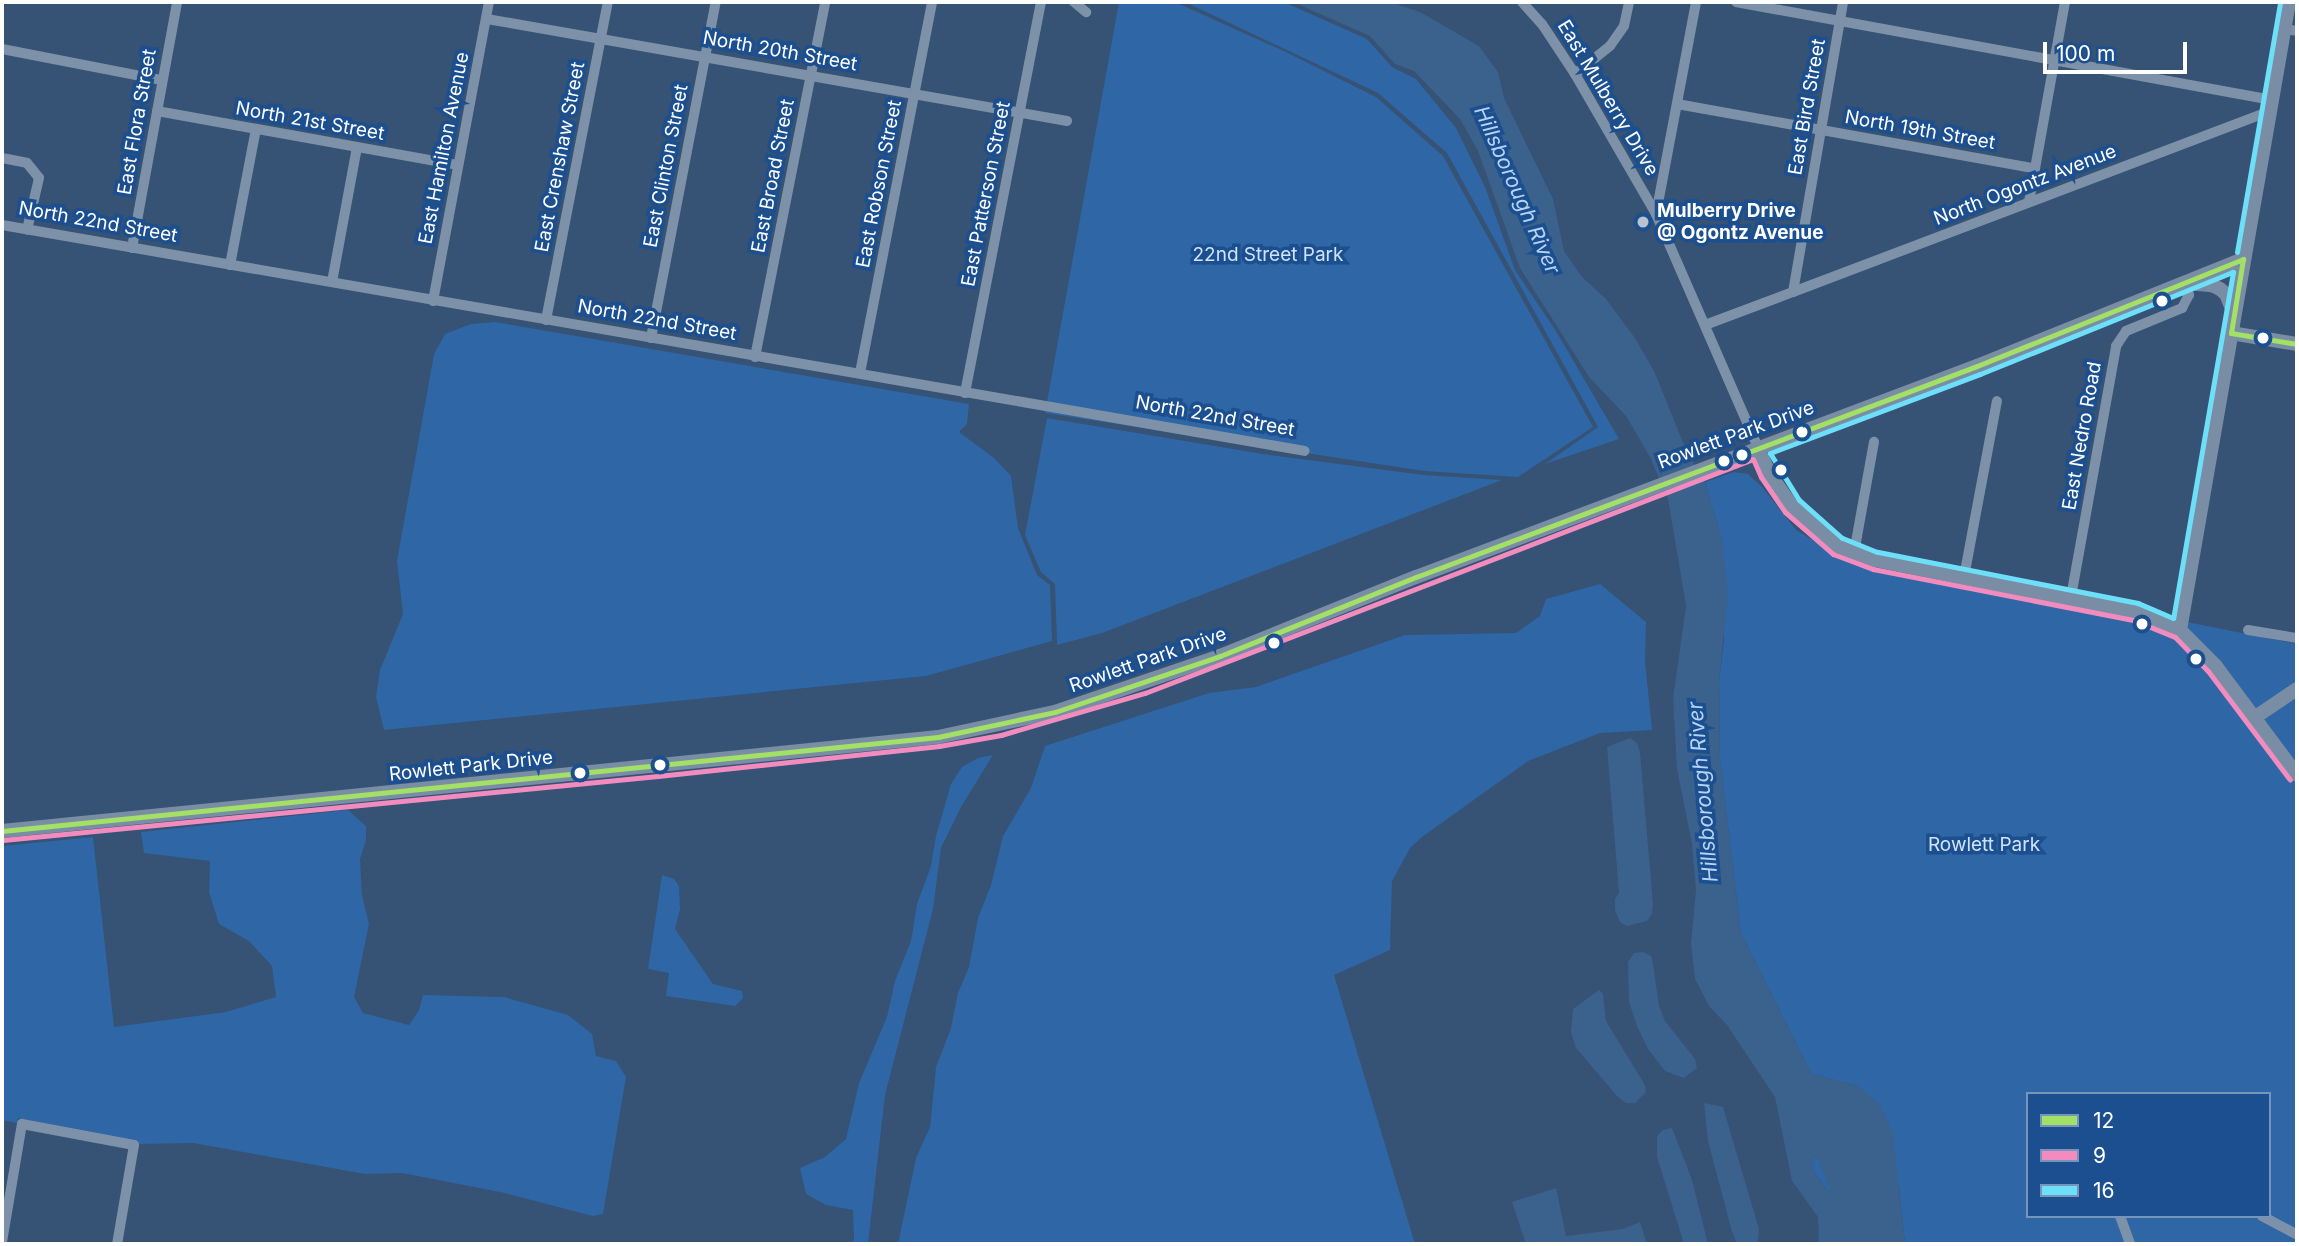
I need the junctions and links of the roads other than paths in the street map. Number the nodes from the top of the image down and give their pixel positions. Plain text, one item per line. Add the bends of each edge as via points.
1 (177, 2) edge
2 (489, 2) edge
3 (608, 2) edge
4 (716, 2) edge
5 (825, 2) edge
6 (932, 2) edge
7 (1041, 2) edge
8 (1074, 2) edge
9 (1522, 2) edge
10 (1629, 2) edge
11 (1696, 2) edge
12 (1736, 2) edge
13 (1843, 2) edge
14 (2065, 2) edge
15 (2290, 2) edge
16 (1086, 12) dead end
17 (486, 19) junction
18 (1839, 21) junction
19 (2291, 30) edge
20 (600, 39) junction
21 (2, 48) edge
22 (705, 57) junction
23 (2053, 62) junction
24 (1575, 74) junction
25 (810, 75) junction
26 (162, 80) junction
27 (914, 94) junction
28 (1677, 104) junction
29 (2271, 105) junction
30 (157, 111) junction
31 (1019, 112) junction
32 (1067, 121) dead end
33 (256, 129) junction
34 (1821, 131) junction
35 (357, 147) junction
36 (2, 158) edge
37 (458, 165) junction
38 (2034, 168) junction
39 (2029, 202) junction
40 (1657, 214) junction
41 (2, 225) edge
42 (27, 230) junction
43 (132, 248) junction
44 (2243, 259) junction
45 (230, 265) junction
46 (332, 282) junction
47 (2179, 284) junction
48 (1793, 292) junction
49 (433, 301) junction
50 (2234, 314) junction
51 (546, 320) junction
52 (1705, 325) junction
53 (2231, 333) junction
54 (651, 338) junction
55 (2297, 344) edge
56 (755, 357) junction
57 (860, 373) junction
58 (965, 393) junction
59 (1997, 401) dead end
60 (1874, 442) dead end
61 (1758, 448) junction
62 (1305, 451) dead end
63 (1854, 553) junction
64 (1964, 577) junction
65 (2071, 597) junction
66 (2180, 630) junction
67 (2248, 630) dead end
68 (2297, 638) edge
69 (2297, 689) edge
70 (2254, 718) junction
71 (2297, 775) edge
72 (2, 831) edge
73 (2121, 1218) edge
74 (2266, 1218) edge
75 (2297, 1235) edge
76 (2, 1242) edge
77 (117, 1244) edge
78 (2130, 1244) edge

1 - 26 street, East Flora Street
2 - 17 street, East Hamilton Avenue
3 - 20 street, East Crenshaw Street
4 - 22 street, East Clinton Street
5 - 25 street, East Broad Street
6 - 27 street, East Robson Street
7 - 31 street, East Patterson Street
8 - 16 street
9 - 24 street, East Mulberry Drive
10 - 24 street via 1624,26 1610,46
11 - 28 street
12 - 18 street
13 - 18 street, East Bird Street
14 - 23 street
15 - 19 street
17 - 20 street, North 20th Street
17 - 37 street, East Hamilton Avenue
18 - 23 street
18 - 34 street, East Bird Street
19 - 29 street
20 - 22 street, North 20th Street
20 - 51 street, East Crenshaw Street
21 - 26 street
22 - 25 street, North 20th Street
22 - 54 street, East Clinton Street
23 - 29 street
23 - 38 street
24 - 40 street, East Mulberry Drive
25 - 27 street, North 20th Street
25 - 56 street, East Broad Street
26 - 30 street, East Flora Street
27 - 31 street, North 20th Street
27 - 57 street, East Robson Street
28 - 34 street, North 19th Street
28 - 40 street
29 - 39 street, North Ogontz Avenue
29 - 44 street
30 - 33 street, North 21st Street
30 - 43 street, East Flora Street
31 - 32 street, North 20th Street
31 - 58 street, East Patterson Street
33 - 35 street, North 21st Street
33 - 45 street
34 - 38 street, North 19th Street
34 - 48 street, East Bird Street
35 - 37 street, North 21st Street
35 - 46 street
36 - 42 street via 27,163 39,178
37 - 49 street, East Hamilton Avenue
38 - 39 street
39 - 48 street, North Ogontz Avenue
40 - 52 street, East Mulberry Drive
41 - 42 street, North 22nd Street
42 - 43 street, North 22nd Street
43 - 45 street, North 22nd Street
44 - 47 street, Rowlett Park Drive
44 - 50 street
45 - 46 street, North 22nd Street
46 - 49 street, North 22nd Street
47 - 50 street via 2220,289
47 - 61 street, Rowlett Park Drive
47 - 65 street, East Nedro Road via 2189,295 2182,308 2126,331 2116,346
48 - 52 street
49 - 51 street, North 22nd Street
50 - 53 street
51 - 54 street, North 22nd Street
52 - 61 street, East Mulberry Drive
53 - 55 street
53 - 66 street
54 - 56 street, North 22nd Street
56 - 57 street, North 22nd Street
57 - 58 street, North 22nd Street
58 - 62 street, North 22nd Street
59 - 64 street
60 - 63 street
61 - 63 street via 1792,506 1838,546
61 - 72 street, Rowlett Park Drive via 1142,685 999,726 657,768
63 - 64 street
64 - 65 street
65 - 66 street via 2136,612
66 - 70 street via 2215,664
67 - 68 street
69 - 70 street
70 - 71 street
73 - 78 street
74 - 75 street
76 - 77 street via 22,1124 134,1145

